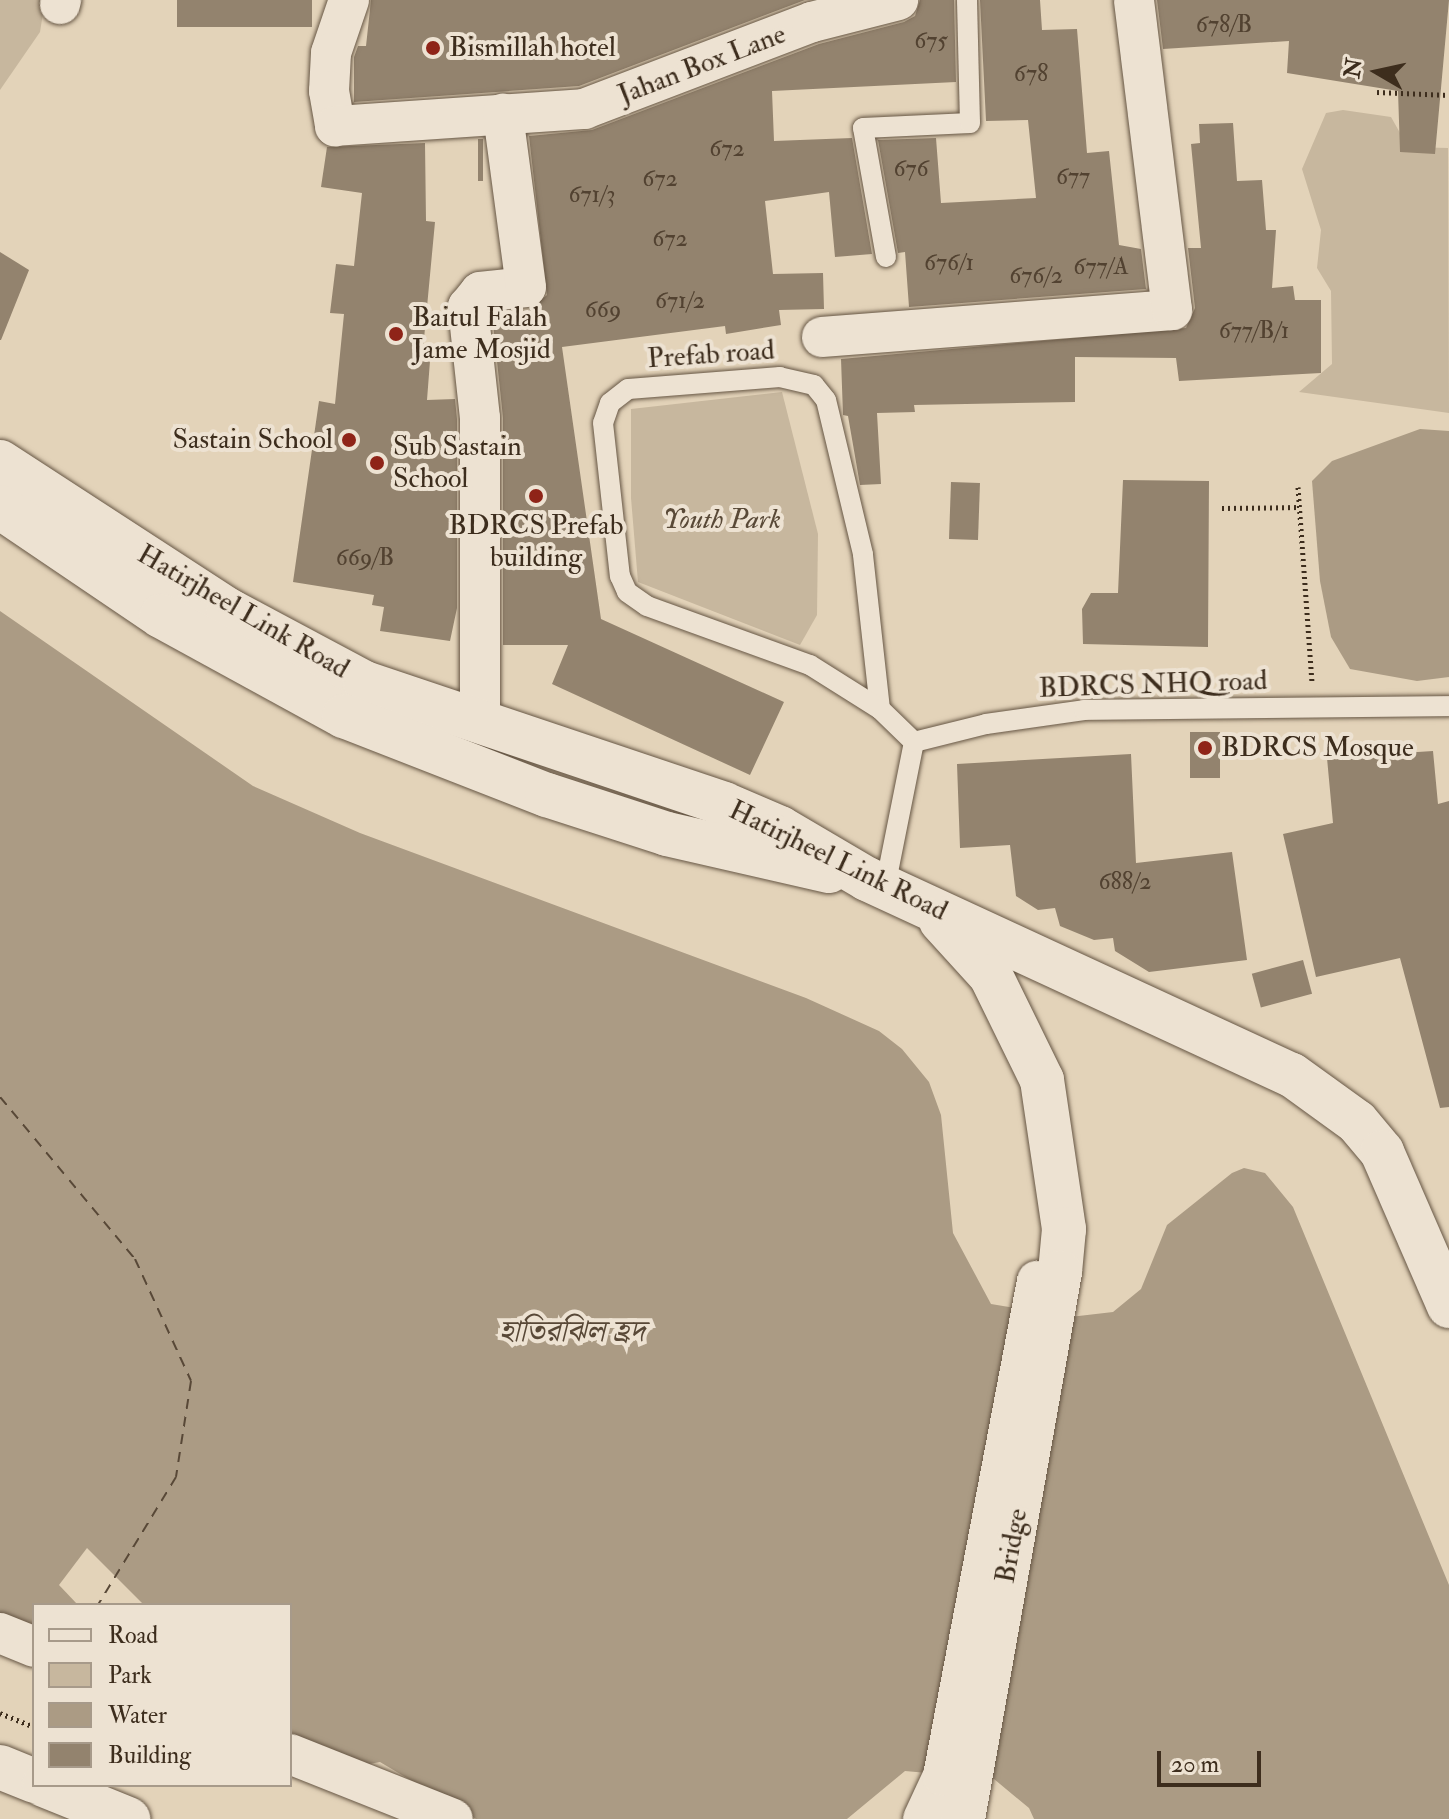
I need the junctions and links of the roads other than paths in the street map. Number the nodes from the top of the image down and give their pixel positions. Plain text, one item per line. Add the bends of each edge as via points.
1 (349, 0) edge
2 (898, 0) edge
3 (967, 0) edge
4 (1134, 0) edge
5 (503, 114) junction
6 (886, 257) dead end
7 (822, 337) dead end
8 (0, 447) edge
9 (0, 462) edge
10 (0, 507) edge
11 (1449, 706) edge
12 (880, 709) junction
13 (480, 723) junction
14 (914, 742) junction
15 (891, 890) junction
16 (1060, 1272) joint
17 (1449, 1306) edge
18 (0, 1633) edge
19 (32, 1646) edge
20 (292, 1755) edge
21 (0, 1767) edge
22 (32, 1780) edge
23 (49, 1787) edge
24 (128, 1819) edge
25 (453, 1819) edge
26 (923, 1819) edge
27 (963, 1819) edge

1 - 5 street, Jahan Box Lane via 331,53 335,126
2 - 5 street, Jahan Box Lane via 812,22 584,109
3 - 6 lane via 970,123 863,128
4 - 7 street via 1172,310
5 - 13 street via 526,287 480,292 468,307 480,418
8 - 26 street via 286,643 449,736 691,825 796,844 891,885 951,923 1016,1051 1040,1131 1044,1243 943,1776
9 - 13 main road, Hatirjheel Link Road via 228,610 365,683
10 - 15 main road via 161,616 344,716 547,795 667,834
11 - 14 lane, BDRCS NHQ road via 1084,710 986,724
12 - 12 lane, Prefab road via 863,554 826,400 814,385 780,377 628,389 610,403 603,423 620,576 627,592 647,606 810,665
12 - 14 lane, Prefab road
13 - 15 main road, Hatirjheel Link Road via 724,804 780,828
14 - 15 lane
15 - 16 main road, Hatirjheel Link Road via 991,976 1042,1080 1064,1229
15 - 17 main road, Hatirjheel Link Road via 1292,1075 1334,1103 1382,1152
16 - 27 main road, Bridge
18 - 19 street
20 - 25 street
21 - 22 main road
23 - 24 main road

